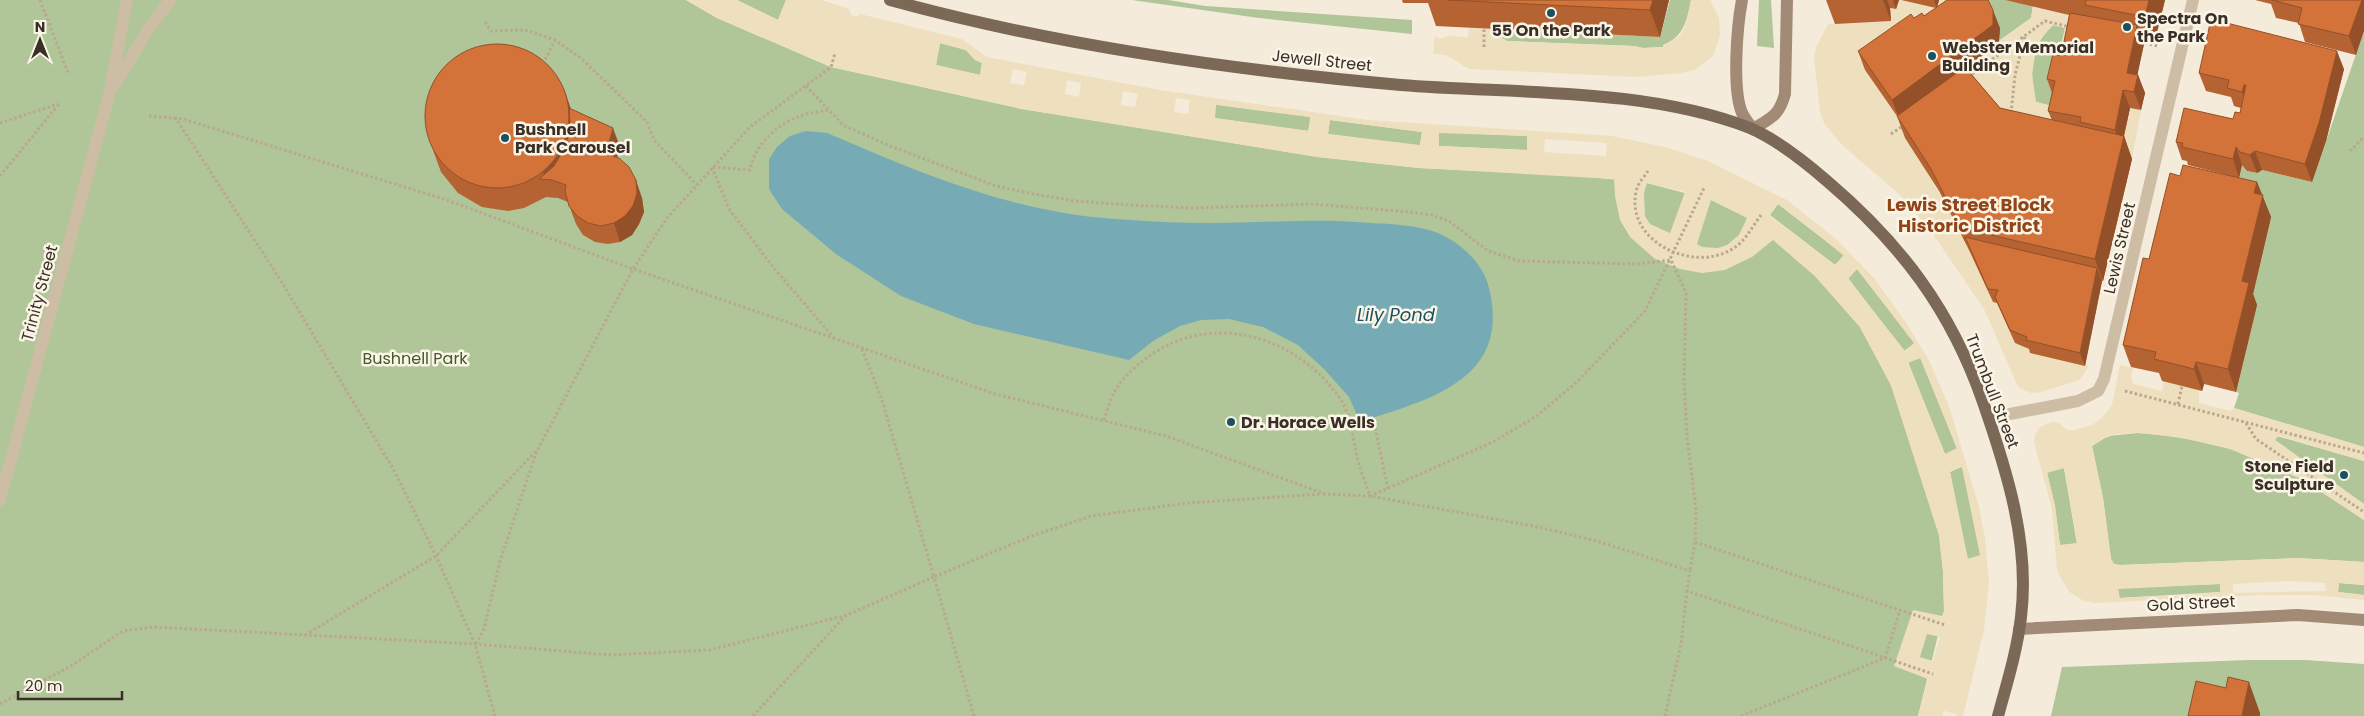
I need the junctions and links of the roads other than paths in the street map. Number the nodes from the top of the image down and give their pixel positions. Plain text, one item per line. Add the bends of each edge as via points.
1 (127, 0) edge
2 (170, 0) edge
3 (890, 0) edge
4 (1742, 0) edge
5 (1787, 0) edge
6 (2193, 0) edge
7 (110, 95) junction
8 (1753, 130) junction
9 (1989, 418) junction
10 (0, 500) edge
11 (2364, 620) edge
12 (2019, 629) junction
13 (1998, 716) edge

1 - 7 street, Trinity Street
2 - 7 street, Trinity Street via 142,38
3 - 8 main road, Jewell Street via 1042,34 1185,59 1402,85 1641,102 1714,117
4 - 8 street via 1737,50 1739,100
5 - 8 street via 1782,106 1776,115
6 - 9 street, Lewis Street via 2104,379 2098,390 2086,398
7 - 10 street, Trinity Street
8 - 9 main road, Trumbull Street via 1792,152 1816,172 1877,226 1907,260 1927,286 1957,339
9 - 12 main road, Trumbull Street via 2021,539 2023,596
11 - 12 street, Gold Street via 2298,615
12 - 13 main road, Trumbull Street

